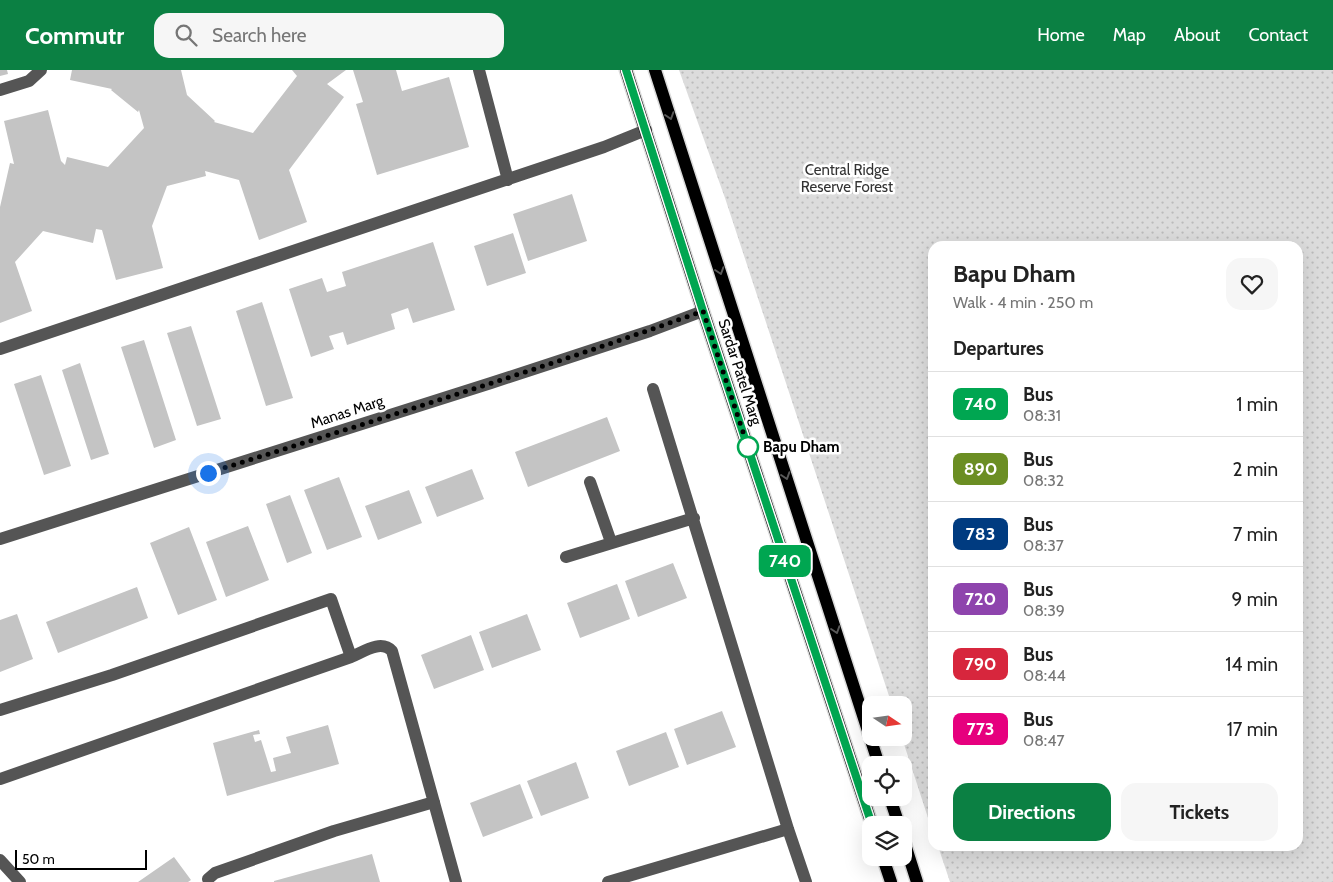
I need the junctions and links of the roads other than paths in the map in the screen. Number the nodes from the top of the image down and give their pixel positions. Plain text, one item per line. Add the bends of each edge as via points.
1 (42, 70) edge
2 (479, 70) edge
3 (626, 70) edge
4 (655, 70) edge
5 (0, 90) edge
6 (646, 130) junction
7 (508, 180) junction
8 (703, 311) junction
9 (0, 349) edge
10 (653, 389) dead end
11 (590, 482) dead end
12 (694, 518) junction
13 (0, 539) edge
14 (611, 542) junction
15 (566, 556) dead end
16 (351, 657) junction
17 (0, 710) edge
18 (876, 756) edge
19 (0, 779) edge
20 (434, 802) junction
21 (869, 816) edge
22 (788, 829) junction
23 (0, 860) edge
24 (886, 866) edge
25 (912, 866) edge
26 (208, 879) dead end
27 (20, 882) edge
28 (456, 882) edge
29 (608, 882) edge
30 (806, 882) edge
31 (891, 882) edge
32 (917, 882) edge

1 - 5 street via 29,81
2 - 7 street
3 - 6 main road, Sardar Patel Marg
4 -> 18 main road, Sardar Patel Marg
6 - 7 street via 604,148
6 - 8 main road, Sardar Patel Marg
7 - 9 street
8 - 13 street, Manas Marg via 501,380
8 - 21 main road, Sardar Patel Marg
10 - 12 street
11 - 14 street
12 - 14 street
12 - 22 street
14 - 15 street
16 - 17 street via 331,599
16 - 19 street
16 - 20 street via 377,646 392,651
20 - 26 street via 334,831 215,873
20 - 28 street
22 - 29 street
22 - 30 street
23 - 27 street
24 - 31 main road
25 - 32 main road

